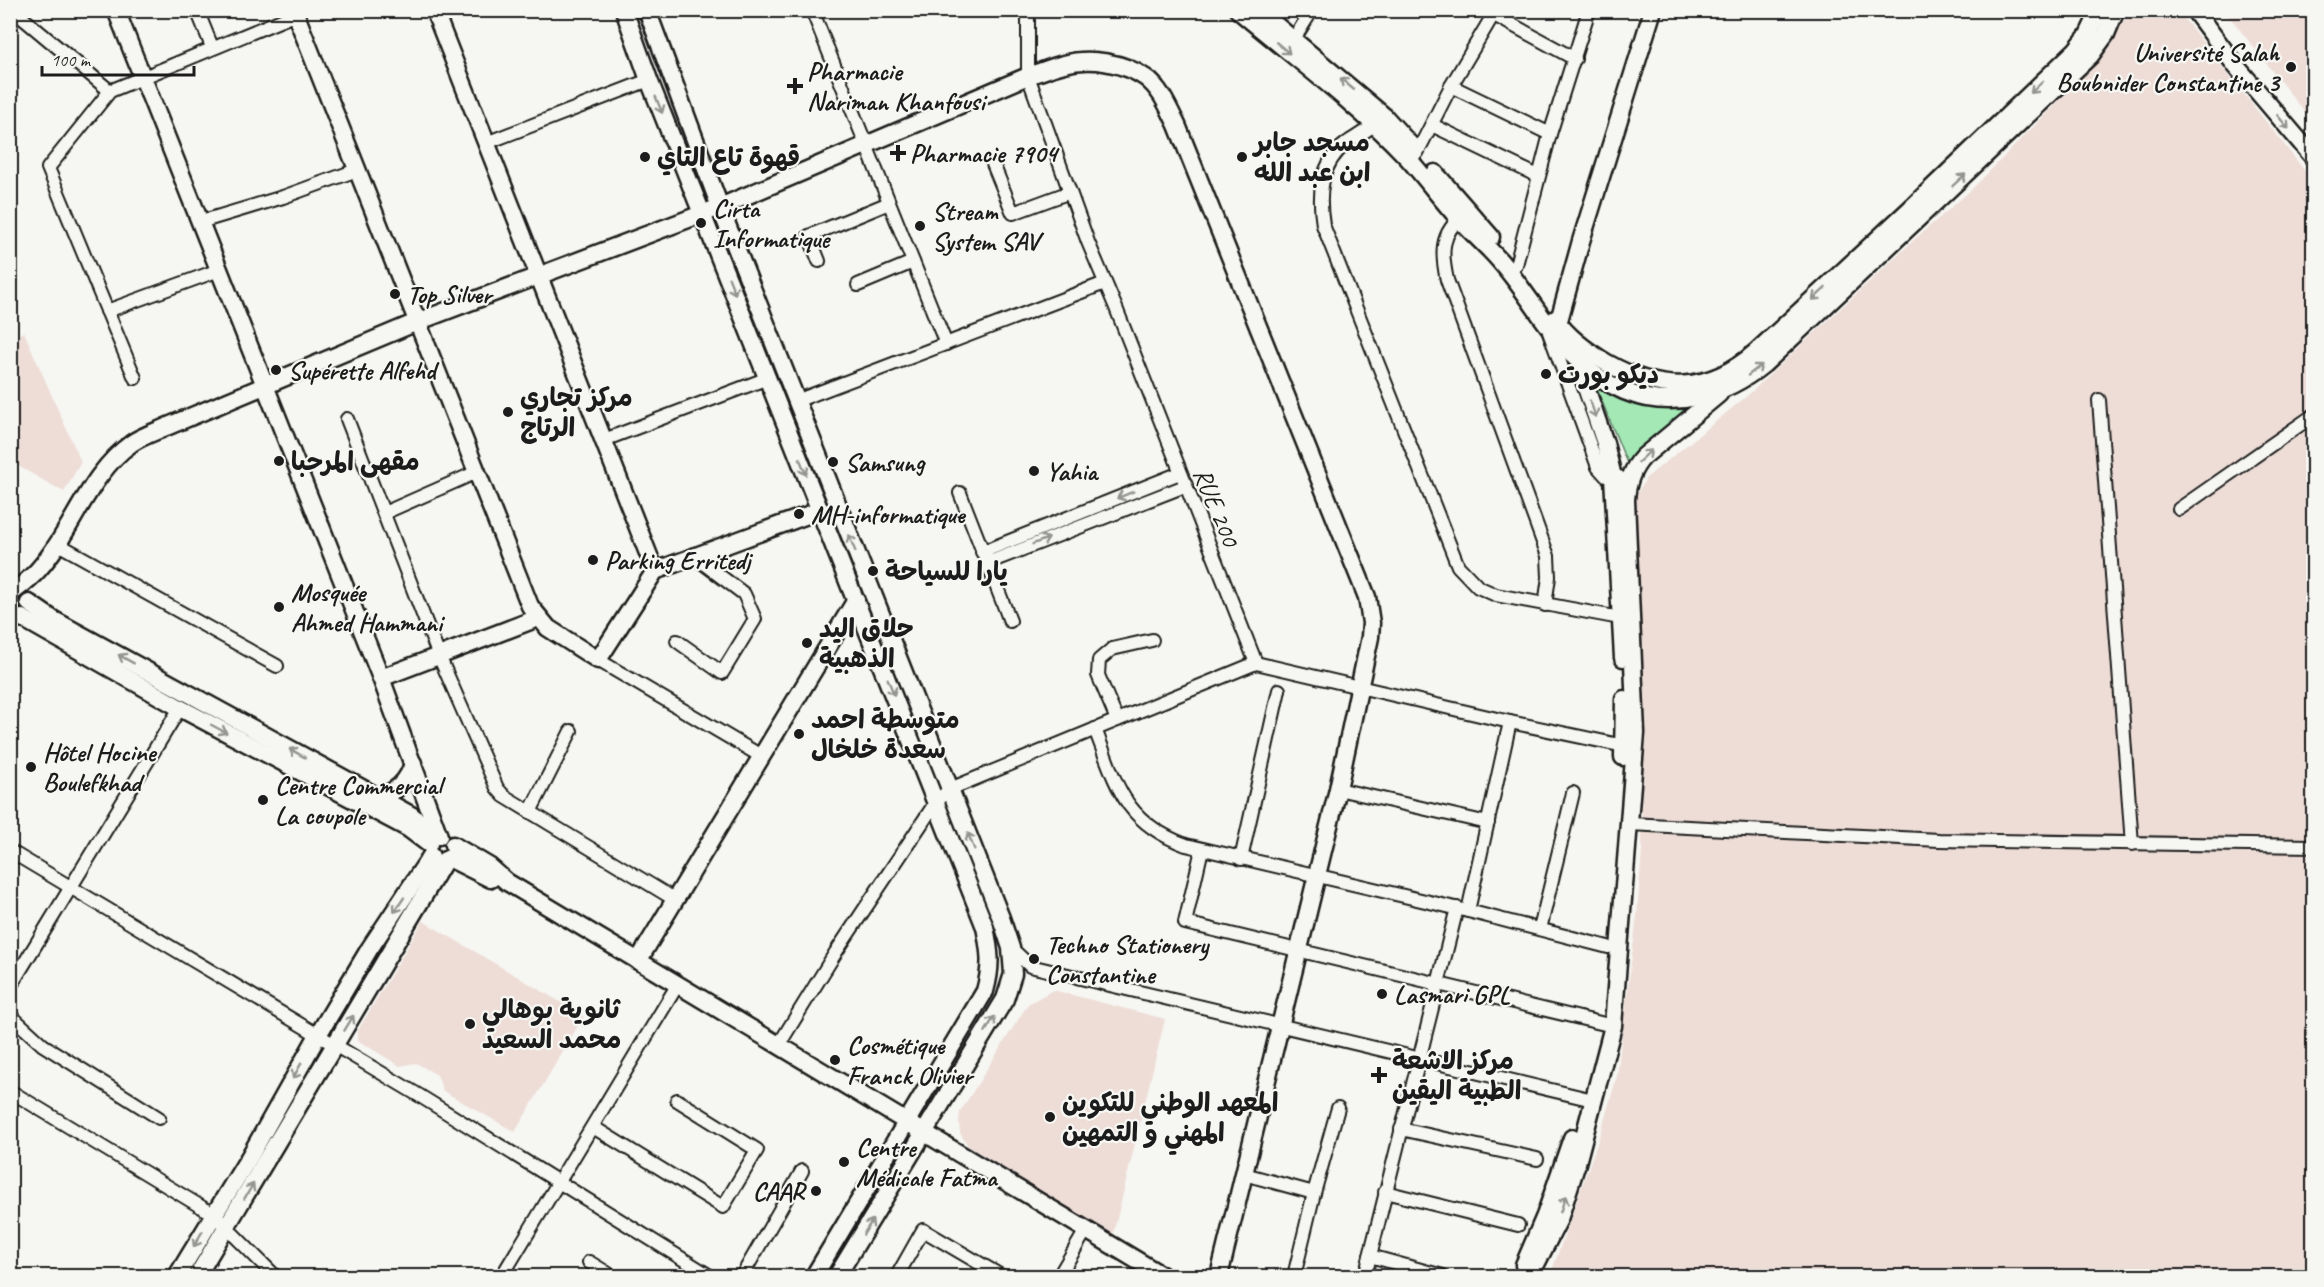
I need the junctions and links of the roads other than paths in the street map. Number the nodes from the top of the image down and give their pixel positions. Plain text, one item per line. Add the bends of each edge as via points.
1 (13, 10) edge
2 (116, 10) edge
3 (197, 10) edge
4 (434, 10) edge
5 (624, 10) edge
6 (647, 10) edge
7 (812, 10) edge
8 (1028, 10) edge
9 (1238, 10) edge
10 (1258, 10) edge
11 (1312, 10) edge
12 (1589, 10) edge
13 (1653, 10) edge
14 (2100, 10) edge
15 (2116, 10) edge
16 (2194, 10) edge
17 (295, 12) edge
18 (1495, 13) edge
19 (1294, 39) junction
20 (212, 47) junction
21 (1575, 59) junction
22 (1028, 76) junction
23 (143, 77) junction
24 (649, 80) junction
25 (1451, 86) junction
26 (110, 91) junction
27 (1380, 120) junction
28 (1432, 125) junction
29 (1550, 134) junction
30 (486, 143) junction
31 (866, 145) junction
32 (1417, 153) junction
33 (2313, 158) edge
34 (993, 164) dead end
35 (357, 170) junction
36 (1538, 176) junction
37 (1070, 192) junction
38 (889, 203) junction
39 (720, 207) junction
40 (703, 213) junction
41 (1464, 215) junction
42 (200, 222) junction
43 (819, 261) dead end
44 (913, 262) junction
45 (1516, 265) junction
46 (219, 270) junction
47 (539, 274) junction
48 (1105, 283) junction
49 (858, 285) dead end
50 (107, 311) junction
51 (417, 322) junction
52 (1554, 330) junction
53 (946, 344) junction
54 (1587, 361) junction
55 (135, 378) dead end
56 (768, 378) junction
57 (265, 384) junction
58 (1723, 389) junction
59 (2099, 400) dead end
60 (796, 401) junction
61 (2313, 414) edge
62 (347, 419) dead end
63 (604, 440) junction
64 (477, 472) junction
65 (1180, 473) junction
66 (1622, 477) junction
67 (1185, 486) junction
68 (960, 493) dead end
69 (2179, 509) dead end
70 (821, 510) junction
71 (384, 513) junction
72 (58, 544) junction
73 (695, 556) junction
74 (985, 557) junction
75 (38, 571) junction
76 (655, 571) junction
77 (12, 592) edge
78 (856, 600) junction
79 (1545, 604) junction
80 (19, 613) edge
81 (538, 618) junction
82 (1620, 618) junction
83 (1010, 621) dead end
84 (1152, 640) dead end
85 (677, 641) dead end
86 (439, 656) junction
87 (598, 660) junction
88 (1256, 663) junction
89 (277, 666) dead end
90 (381, 678) junction
91 (1359, 688) junction
92 (1279, 690) dead end
93 (180, 708) junction
94 (1117, 720) junction
95 (1510, 722) junction
96 (1095, 729) junction
97 (571, 730) dead end
98 (1624, 746) junction
99 (761, 756) junction
100 (413, 763) junction
101 (950, 789) junction
102 (1338, 789) junction
103 (1573, 793) dead end
104 (377, 797) junction
105 (936, 802) junction
106 (530, 812) junction
107 (1488, 823) junction
108 (1630, 824) junction
109 (2132, 844) junction
110 (2313, 846) edge
111 (441, 848) junction
112 (1202, 849) junction
113 (10, 851) edge
114 (1241, 859) junction
115 (1315, 876) junction
116 (72, 888) junction
117 (674, 899) junction
118 (1463, 910) junction
119 (1540, 929) junction
120 (1608, 947) junction
121 (1011, 948) junction
122 (1298, 951) junction
123 (638, 960) junction
124 (1030, 966) junction
125 (1010, 983) junction
126 (678, 984) junction
127 (1438, 984) junction
128 (10, 987) edge
129 (10, 1015) edge
130 (1608, 1025) junction
131 (1280, 1026) junction
132 (318, 1035) junction
133 (335, 1046) junction
134 (778, 1046) junction
135 (1418, 1059) junction
136 (10, 1091) edge
137 (676, 1100) dead end
138 (1588, 1100) junction
139 (1338, 1108) dead end
140 (159, 1118) dead end
141 (906, 1123) junction
142 (593, 1127) junction
143 (1401, 1129) junction
144 (925, 1133) junction
145 (1538, 1159) dead end
146 (802, 1170) dead end
147 (1244, 1174) junction
148 (559, 1183) junction
149 (1385, 1192) junction
150 (1314, 1193) junction
151 (213, 1214) junction
152 (1518, 1225) dead end
153 (227, 1228) junction
154 (1086, 1230) junction
155 (1370, 1256) junction
156 (589, 1262) dead end
157 (177, 1276) edge
158 (197, 1276) edge
159 (275, 1276) edge
160 (502, 1276) edge
161 (612, 1276) edge
162 (710, 1276) edge
163 (742, 1276) edge
164 (814, 1276) edge
165 (837, 1276) edge
166 (897, 1276) edge
167 (1001, 1276) edge
168 (1059, 1276) edge
169 (1163, 1276) edge
170 (1219, 1276) edge
171 (1294, 1276) edge
172 (1365, 1276) edge
173 (1437, 1276) edge
174 (1520, 1276) edge
175 (1530, 1276) edge

1 - 26 street
2 - 23 main road
3 - 20 street
4 - 30 main road
5 - 24 main road
6 - 39 main road
7 - 31 street
8 - 22 street, RUE 200
9 -> 27 main road
10 - 19 main road
11 - 19 street
12 - 21 street
13 - 52 main road
14 -> 54 main road via 2076,50 1743,363 1705,381 1679,385 1662,384
58 -> 15 main road via 1764,364 2090,56 2101,43
16 -> 33 main road
17 - 20 street
17 - 35 main road
18 - 21 street
18 - 25 street
27 -> 19 main road
20 - 23 street
21 - 29 street
22 - 31 main road
22 - 37 street, RUE 200
22 - 91 main road via 1065,63 1107,63 1147,79 1168,106 1367,597 1371,637
23 - 26 street
23 - 42 main road
24 - 30 street
24 -> 40 main road
25 - 28 street
25 - 29 street
26 - 50 street via 48,168
27 - 32 main road
27 - 41 main road via 1408,159
27 - 79 street via 1345,145 1328,166 1320,201 1323,225 1458,566 1478,587 1496,595
28 - 32 street
28 - 36 street
29 - 36 street
30 - 47 main road
31 - 38 street
31 - 39 main road
32 - 41 main road
34 - 37 street via 1013,213
35 - 42 street
35 - 51 main road
36 - 45 street
37 - 48 street, RUE 200
38 - 43 street via 809,236
38 - 44 street
39 - 40 main road
39 - 60 main road
40 - 47 main road
40 -> 56 main road
41 - 45 main road
41 - 52 main road
41 - 79 street via 1442,245 1443,262 1548,556
42 - 46 main road
44 - 49 street
44 - 53 street
45 - 52 main road
46 - 50 street
46 - 57 main road
47 - 51 main road
47 - 63 main road
48 - 53 street
48 - 65 street, RUE 200
50 - 55 street
51 - 57 main road
51 - 64 main road
52 - 54 main road
52 - 66 street via 1598,467 1602,474
53 - 60 street
54 - 58 main road via 1625,391 1653,398 1694,398
54 -> 66 main road via 1582,376 1605,443
56 - 63 street
56 -> 70 main road
57 - 72 main road via 133,442 101,473
57 - 90 main road
66 -> 58 main road
59 - 109 street
101 -> 60 main road
61 - 69 street
62 - 71 street
63 - 76 main road
64 - 71 street
64 - 81 main road
65 - 67 street, RUE 200
65 -> 74 street
66 - 82 main road
66 - 108 main road via 1636,733
74 -> 67 street
67 - 88 street, RUE 200
68 - 74 street
70 - 73 main road
70 - 78 main road
71 - 86 street
72 - 75 main road
72 - 89 street
73 - 76 main road
73 - 85 street via 744,594 754,619 722,673
74 - 83 street
75 - 77 main road
75 - 80 main road
76 - 87 main road
77 - 80 main road via 22,593
78 - 99 main road
78 -> 105 main road
79 - 82 street
80 - 93 main road
104 -> 80 main road via 54,620
81 - 86 main road
81 - 87 main road
82 - 98 main road
84 - 94 street via 1112,649 1099,660 1098,675
86 - 90 main road
86 - 106 street via 497,788
87 - 99 street
88 - 91 street
88 - 94 street
90 - 100 main road
91 - 95 street
91 - 102 main road
92 - 114 street
93 -> 111 main road
93 - 116 street
94 - 96 street
95 - 98 street
95 - 107 street
96 - 101 street
96 - 112 street via 1124,799 1138,818 1166,838
97 - 106 street
98 - 120 main road
99 - 117 main road
100 - 104 main road via 403,783 391,793
100 - 111 main road
101 - 105 street
121 -> 101 main road
102 - 107 street
102 - 115 main road
103 - 119 street
104 - 111 main road via 416,818
105 - 134 street
105 - 141 main road via 985,927 990,971 985,991
106 - 117 street
107 - 118 street
108 - 109 street via 1939,840
108 - 130 main road
109 - 110 street
111 - 123 main road via 490,867 507,882
111 -> 132 main road via 370,948
133 -> 111 main road
112 - 114 street
112 - 122 street via 1185,923
113 - 116 street
114 - 115 street
115 - 118 street
115 - 122 main road
116 - 128 street
116 - 132 street
117 - 123 main road
118 - 119 street
118 - 127 street
119 - 120 street
120 - 130 main road
121 - 124 street
121 - 125 main road
122 - 127 street
122 - 131 main road
123 - 126 main road
124 - 125 street
124 - 131 street
144 -> 125 main road via 1005,999
126 - 134 main road
126 - 142 street
127 - 130 street
127 - 135 street
129 - 140 street via 43,1045
130 - 138 main road
131 - 135 street
131 - 147 main road
132 - 133 street
132 -> 151 main road
133 - 148 street
153 -> 133 main road
134 - 141 main road
135 - 138 street
135 - 143 street
136 - 151 street
137 - 142 street via 757,1150 723,1207
138 - 174 main road
175 -> 138 main road via 1559,1219 1577,1163
139 - 150 street
141 - 144 main road
141 - 164 main road
142 - 148 street
143 - 145 street
143 - 149 street
144 - 154 main road
165 -> 144 main road
146 - 163 street
147 - 150 street
147 - 170 main road
148 - 160 street
148 - 162 street
149 - 152 street
149 - 155 street
150 - 171 street
151 - 153 street
151 -> 157 main road
153 - 158 main road
153 - 159 street
154 - 168 street
154 - 169 main road
155 - 172 street
155 - 173 street
156 - 161 street
166 - 167 street via 923,1230

